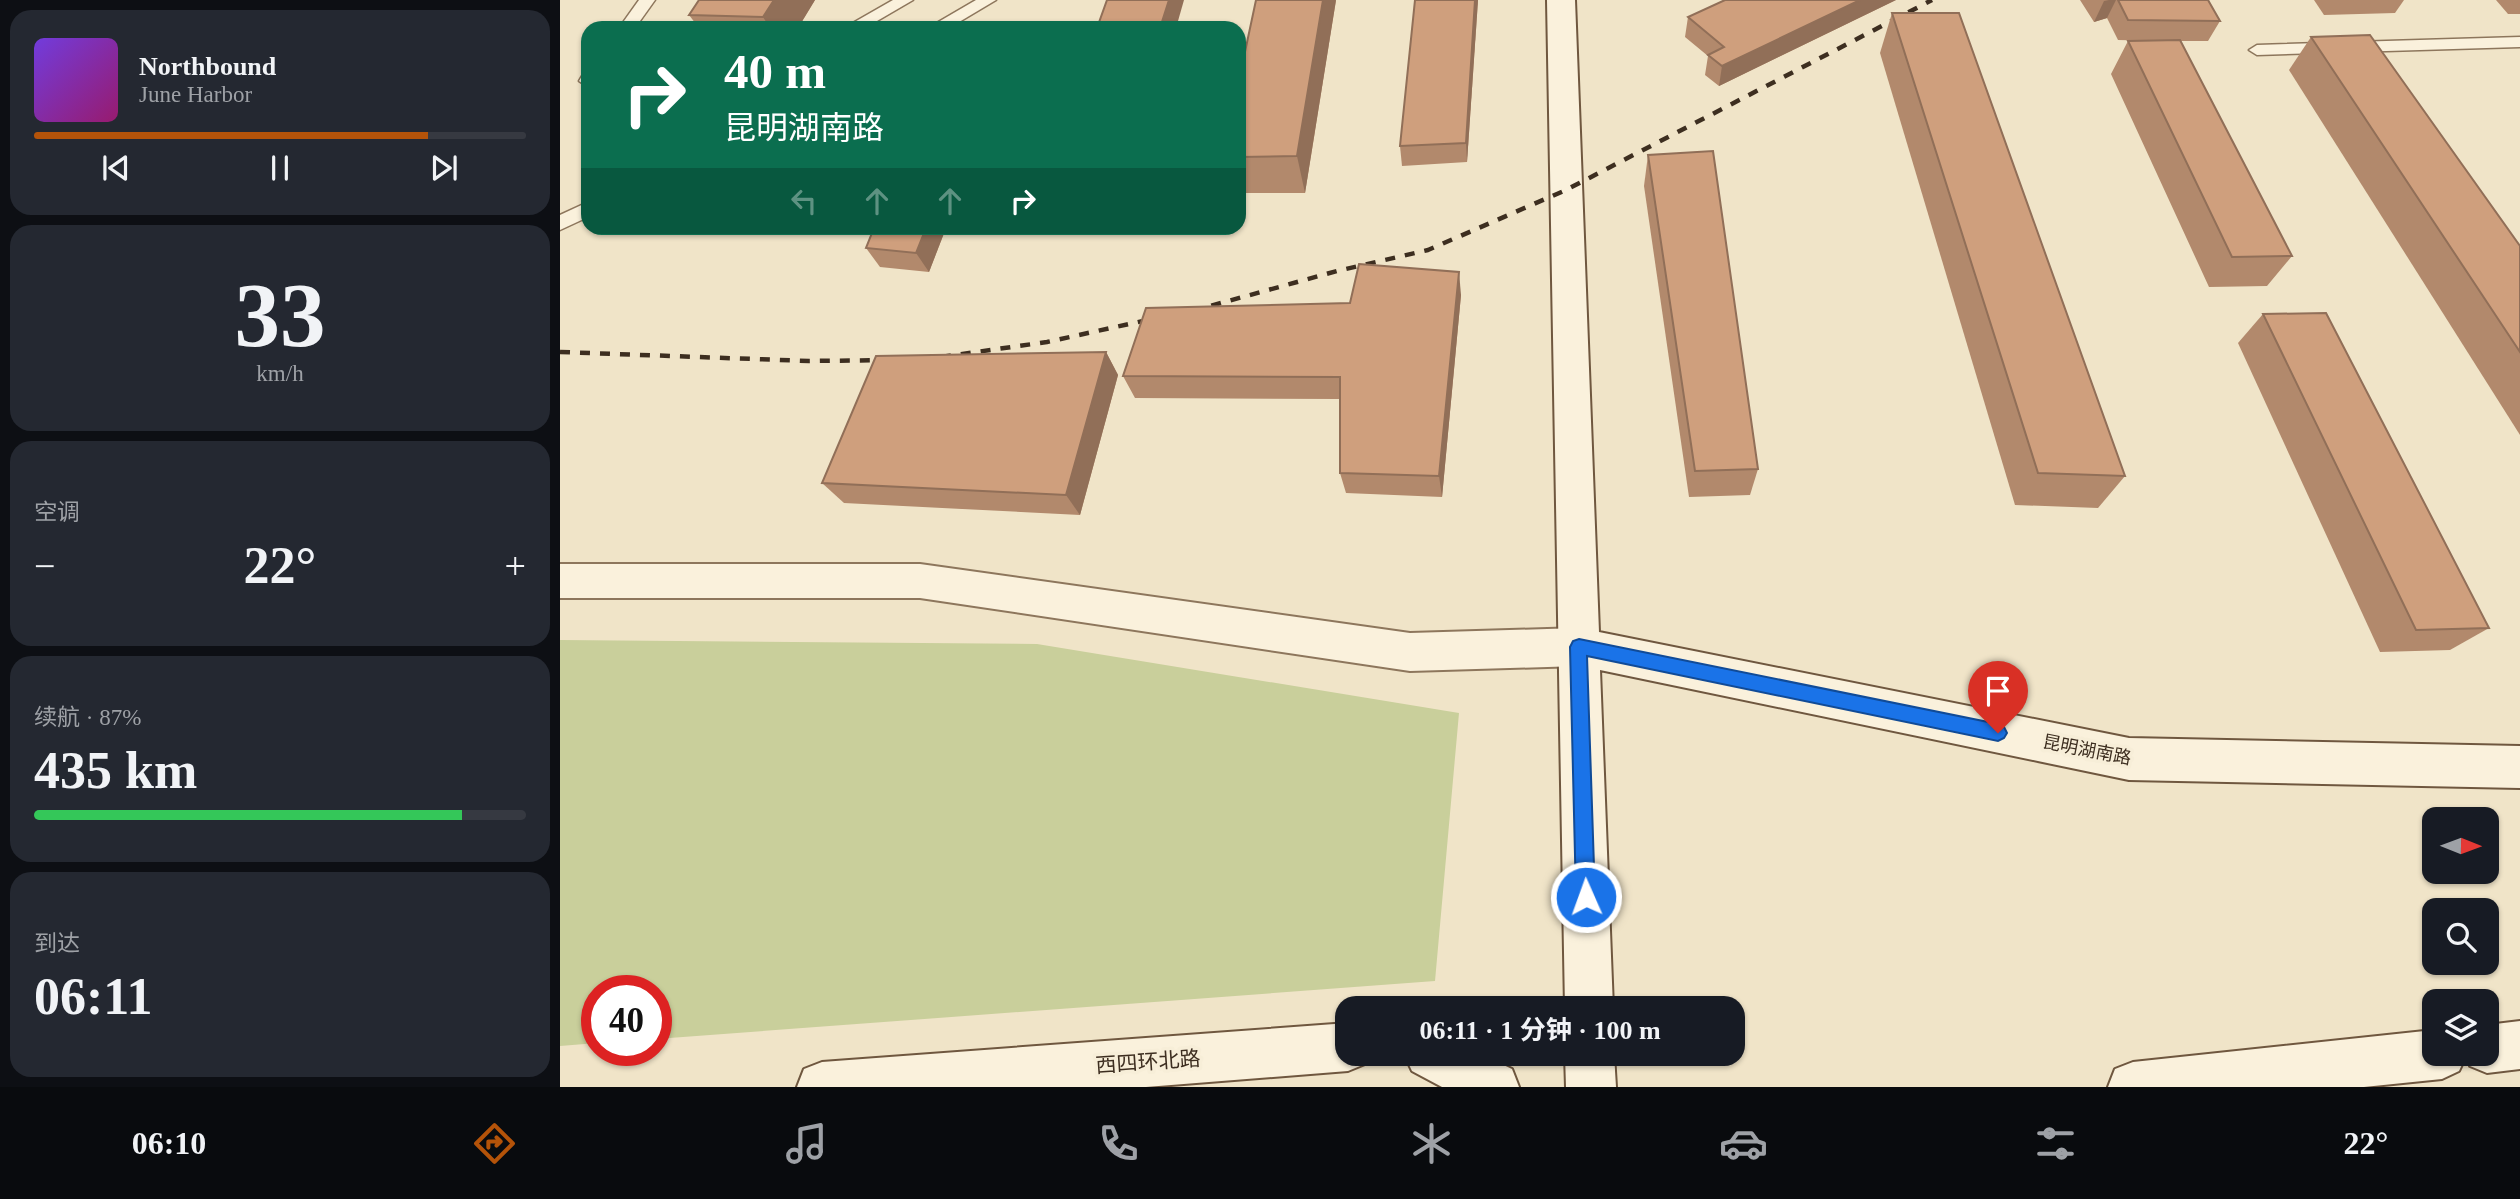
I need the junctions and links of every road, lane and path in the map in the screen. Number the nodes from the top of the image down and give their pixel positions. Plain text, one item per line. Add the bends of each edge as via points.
1 (648, 0) edge
2 (905, 0) edge
3 (988, 0) edge
4 (1561, 0) edge
5 (632, 21) edge
6 (865, 21) edge
7 (949, 21) edge
8 (2520, 42) edge
9 (2257, 50) dead end
10 (581, 212) edge
11 (560, 223) edge
12 (560, 581) edge
13 (1579, 647) junction
14 (2520, 767) edge
15 (1588, 996) edge
16 (2520, 1045) edge
17 (1335, 1048) edge
18 (2499, 1048) edge
19 (2422, 1056) edge
20 (1453, 1066) edge
21 (1590, 1066) edge
22 (822, 1087) edge
23 (1494, 1087) edge
24 (1591, 1087) edge
25 (2133, 1087) edge

1 - 5 lane
2 - 6 lane
3 - 7 lane
4 - 13 street
8 - 9 lane
10 - 11 lane
12 - 13 street, 昆明湖南路 via 920,581 1410,652
13 - 14 street, 昆明湖南路 via 2129,760
13 - 15 street
16 - 18 street
17 - 22 street, 西四环北路
19 - 25 street
20 - 23 street
21 - 24 street

